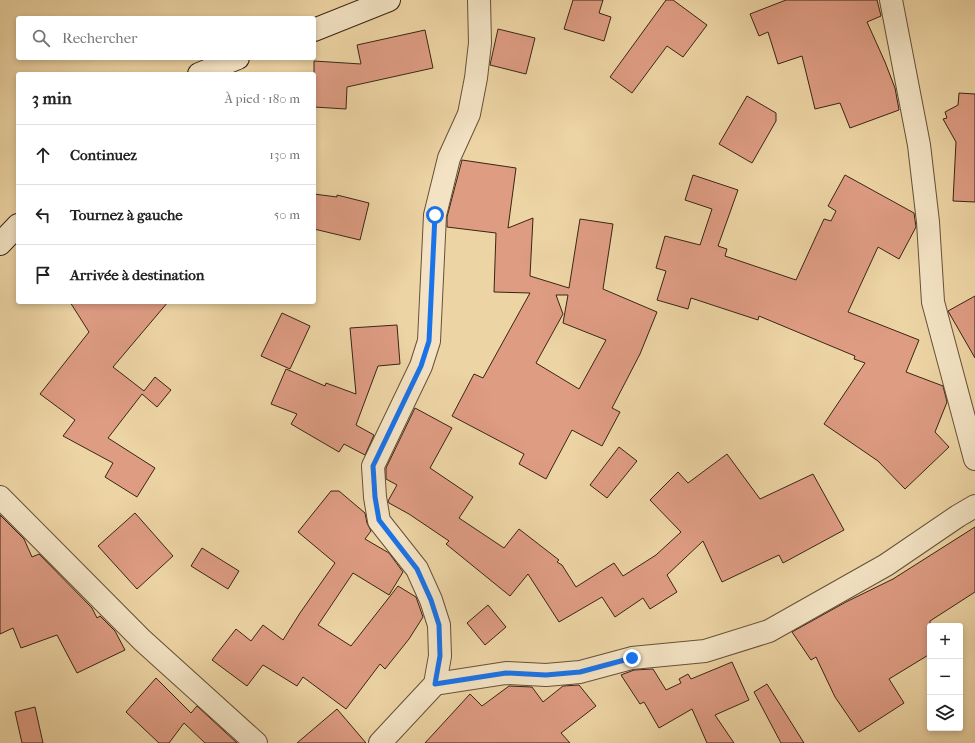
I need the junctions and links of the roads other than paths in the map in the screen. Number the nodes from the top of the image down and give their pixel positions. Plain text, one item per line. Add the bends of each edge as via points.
1 (389, 0) edge
2 (479, 0) edge
3 (891, 0) edge
4 (316, 29) edge
5 (233, 60) edge
6 (204, 72) edge
7 (16, 227) edge
8 (0, 244) edge
9 (975, 459) edge
10 (0, 497) edge
11 (975, 506) edge
12 (435, 684) junction
13 (256, 743) edge
14 (380, 743) edge

1 - 4 street
2 - 12 street via 480,43 469,114 449,158 435,215 429,341 421,366 373,466 379,520 417,569 439,625 440,656
3 - 9 street via 919,145 928,222 933,302
5 - 6 street
7 - 8 street
10 - 13 street via 142,640
11 - 12 street via 886,565 769,631 705,651 632,658 580,672 546,675 506,673
12 - 14 street

